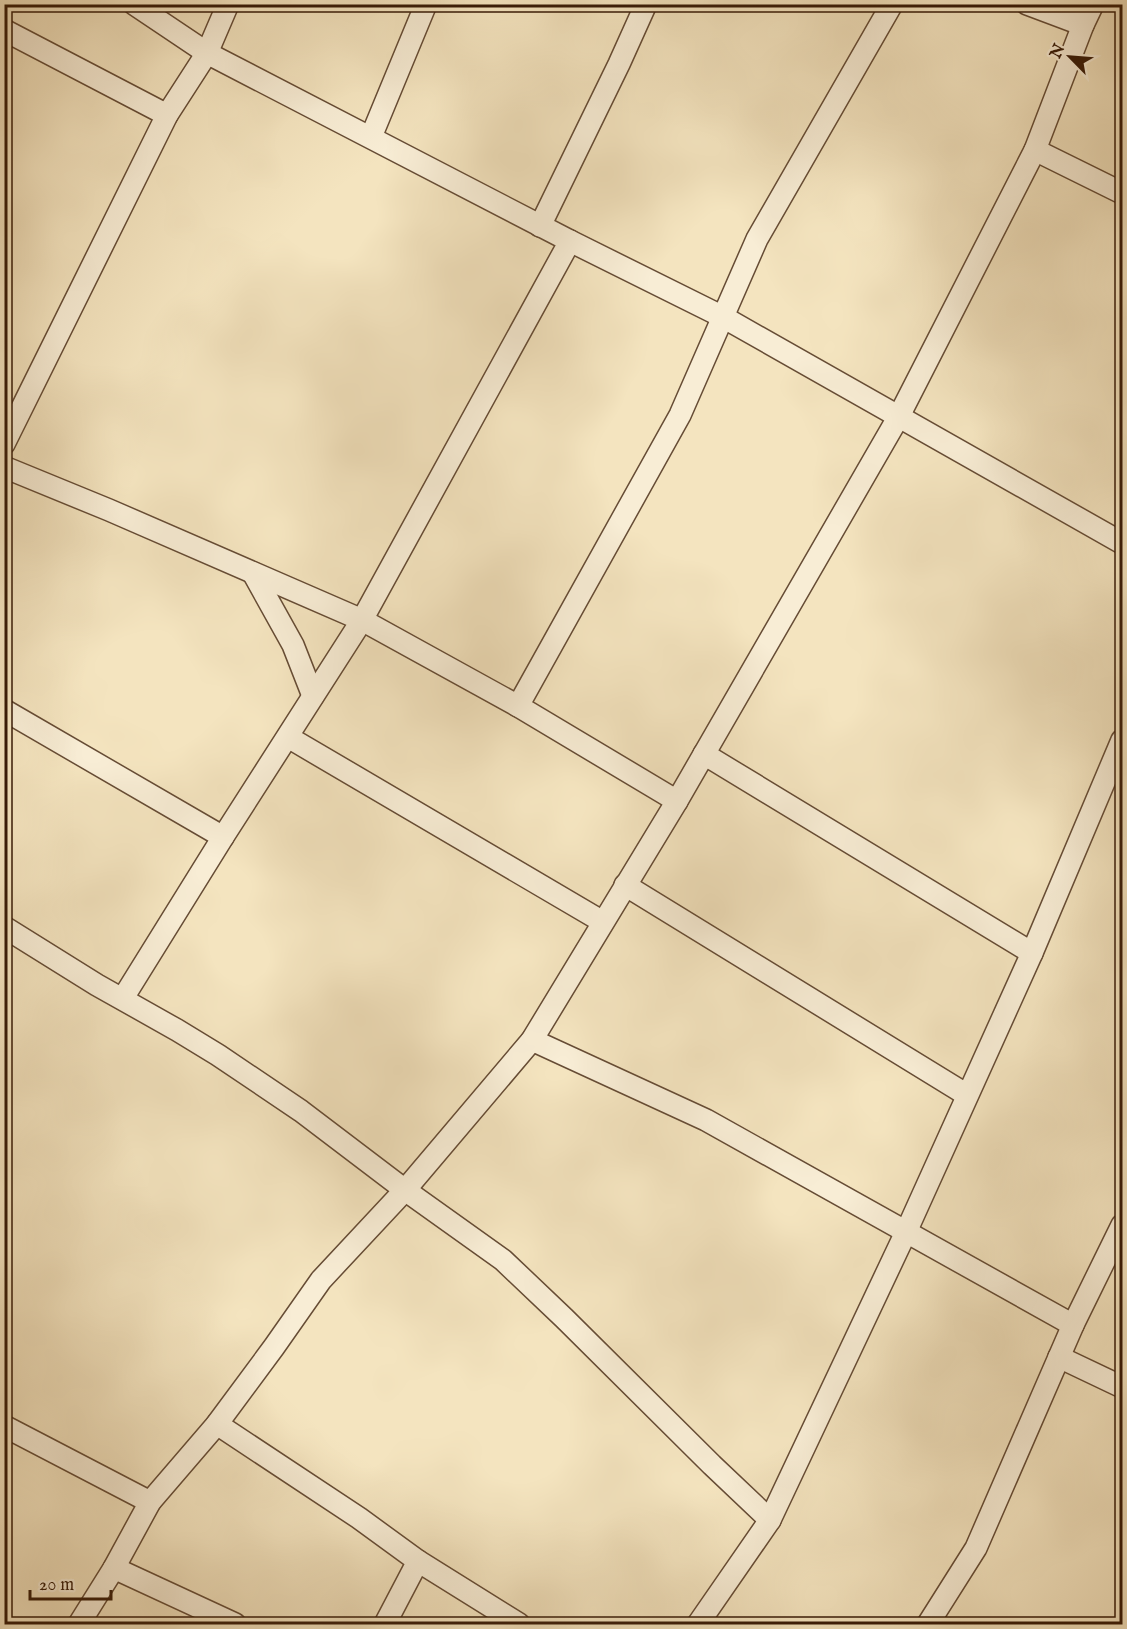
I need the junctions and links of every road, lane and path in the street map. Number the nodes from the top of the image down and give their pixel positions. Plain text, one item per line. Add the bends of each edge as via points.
1 (134, 4) edge
2 (228, 4) edge
3 (426, 4) edge
4 (646, 4) edge
5 (892, 4) edge
6 (1027, 4) edge
7 (1093, 4) edge
8 (1083, 25) junction
9 (4, 30) edge
10 (207, 53) junction
11 (167, 115) junction
12 (371, 137) junction
13 (1035, 150) junction
14 (1122, 193) edge
15 (540, 226) junction
16 (570, 241) junction
17 (723, 317) junction
18 (899, 416) junction
19 (4, 444) edge
20 (4, 467) edge
21 (1122, 543) edge
22 (254, 573) junction
23 (362, 620) junction
24 (314, 696) junction
25 (518, 706) junction
26 (4, 710) edge
27 (288, 737) junction
28 (1122, 740) edge
29 (704, 754) junction
30 (677, 801) junction
31 (223, 837) junction
32 (625, 885) junction
33 (603, 922) junction
34 (4, 927) edge
35 (1032, 953) junction
36 (123, 998) junction
37 (532, 1040) junction
38 (967, 1095) junction
39 (405, 1190) junction
40 (1122, 1225) edge
41 (906, 1232) junction
42 (1073, 1325) junction
43 (1059, 1357) junction
44 (1122, 1387) edge
45 (217, 1424) junction
46 (4, 1426) edge
47 (150, 1502) junction
48 (770, 1520) junction
49 (418, 1561) junction
50 (114, 1568) junction
51 (79, 1624) edge
52 (235, 1624) edge
53 (386, 1624) edge
54 (519, 1624) edge
55 (698, 1624) edge
56 (928, 1624) edge

1 - 10 street
2 - 10 street
3 - 12 street
4 - 15 street
5 - 17 street via 757,239
6 - 8 street
7 - 8 street
8 - 13 street
9 - 11 street
10 - 11 street
10 - 12 street
11 - 19 street
12 - 15 street
13 - 14 street
13 - 18 street
15 - 16 street
16 - 17 street
16 - 23 street
17 - 18 street
17 - 25 street via 680,415
18 - 21 street
18 - 29 street
20 - 22 street
22 - 23 street
22 - 24 street via 293,645
23 - 24 street
23 - 25 street
24 - 27 street
25 - 30 street
26 - 31 street
27 - 31 street
27 - 33 street
28 - 35 street
29 - 30 street
29 - 35 street
30 - 32 street
31 - 36 street
32 - 33 street
32 - 38 street
33 - 37 street
34 - 36 street
35 - 38 street
36 - 39 street via 283,1098
37 - 39 street
37 - 41 street via 706,1120
38 - 41 street
39 - 45 street via 321,1280
39 - 48 street via 503,1260
40 - 42 street
41 - 42 street
41 - 48 street
42 - 43 street
43 - 44 street
43 - 56 street via 976,1548
45 - 47 street
45 - 49 street
46 - 47 street
47 - 50 street
48 - 55 street
49 - 53 street
49 - 54 street
50 - 51 street
50 - 52 street

